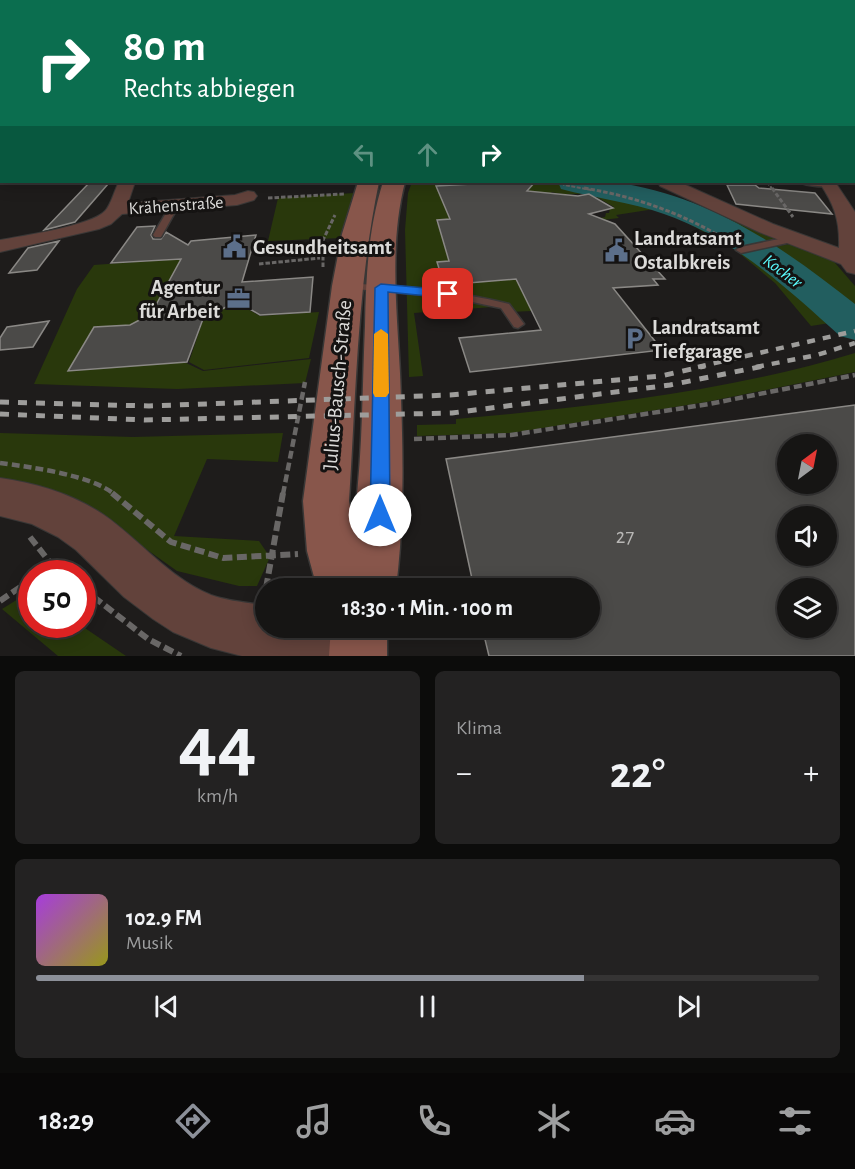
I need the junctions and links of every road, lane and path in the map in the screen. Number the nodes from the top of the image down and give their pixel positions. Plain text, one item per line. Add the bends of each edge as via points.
1 (127, 183) edge
2 (394, 183) edge
3 (563, 183) edge
4 (668, 183) edge
5 (768, 183) edge
6 (828, 183) edge
7 (366, 187) edge
8 (243, 198) joint
9 (175, 205) junction
10 (115, 209) junction
11 (159, 235) dead end
12 (793, 239) junction
13 (0, 246) edge
14 (823, 249) junction
15 (741, 250) joint
16 (320, 258) dead end
17 (852, 263) edge
18 (259, 264) dead end
19 (364, 287) junction
20 (518, 324) dead end
21 (307, 375) dead end
22 (855, 375) edge
23 (412, 439) dead end
24 (0, 463) edge
25 (13, 514) edge
26 (270, 557) junction
27 (48, 560) edge
28 (267, 578) edge
29 (343, 578) edge
30 (368, 578) edge
31 (18, 589) edge
32 (96, 599) edge
33 (0, 601) edge
34 (255, 631) edge
35 (181, 656) edge

1 - 10 street, Krähenstraße
2 - 19 main road, Julius-Bausch-Straße via 384,237
3 - 15 path via 669,209
4 - 12 street
5 - 14 path via 787,211
6 - 17 street via 847,209
7 - 8 path, Krähenstraße
7 - 19 main road, Julius-Bausch-Straße
8 - 9 street, Krähenstraße
9 - 10 street, Krähenstraße
9 - 11 lane
10 - 13 street, Krähenstraße via 106,219 91,225
12 - 14 street
12 - 15 lane
14 - 17 street
16 - 18 path
19 - 20 lane via 448,294 505,306
19 - 29 main road, Julius-Bausch-Straße via 326,501 332,551
19 - 30 main road, Julius-Bausch-Straße via 380,515
21 - 26 path
22 - 23 path via 709,404 511,435
24 - 26 path via 32,467 104,486 171,542 223,558
25 - 27 path
25 - 34 street via 20,499 54,510 86,529 136,574 192,613
26 - 28 path
31 - 33 path
32 - 35 path via 148,639

